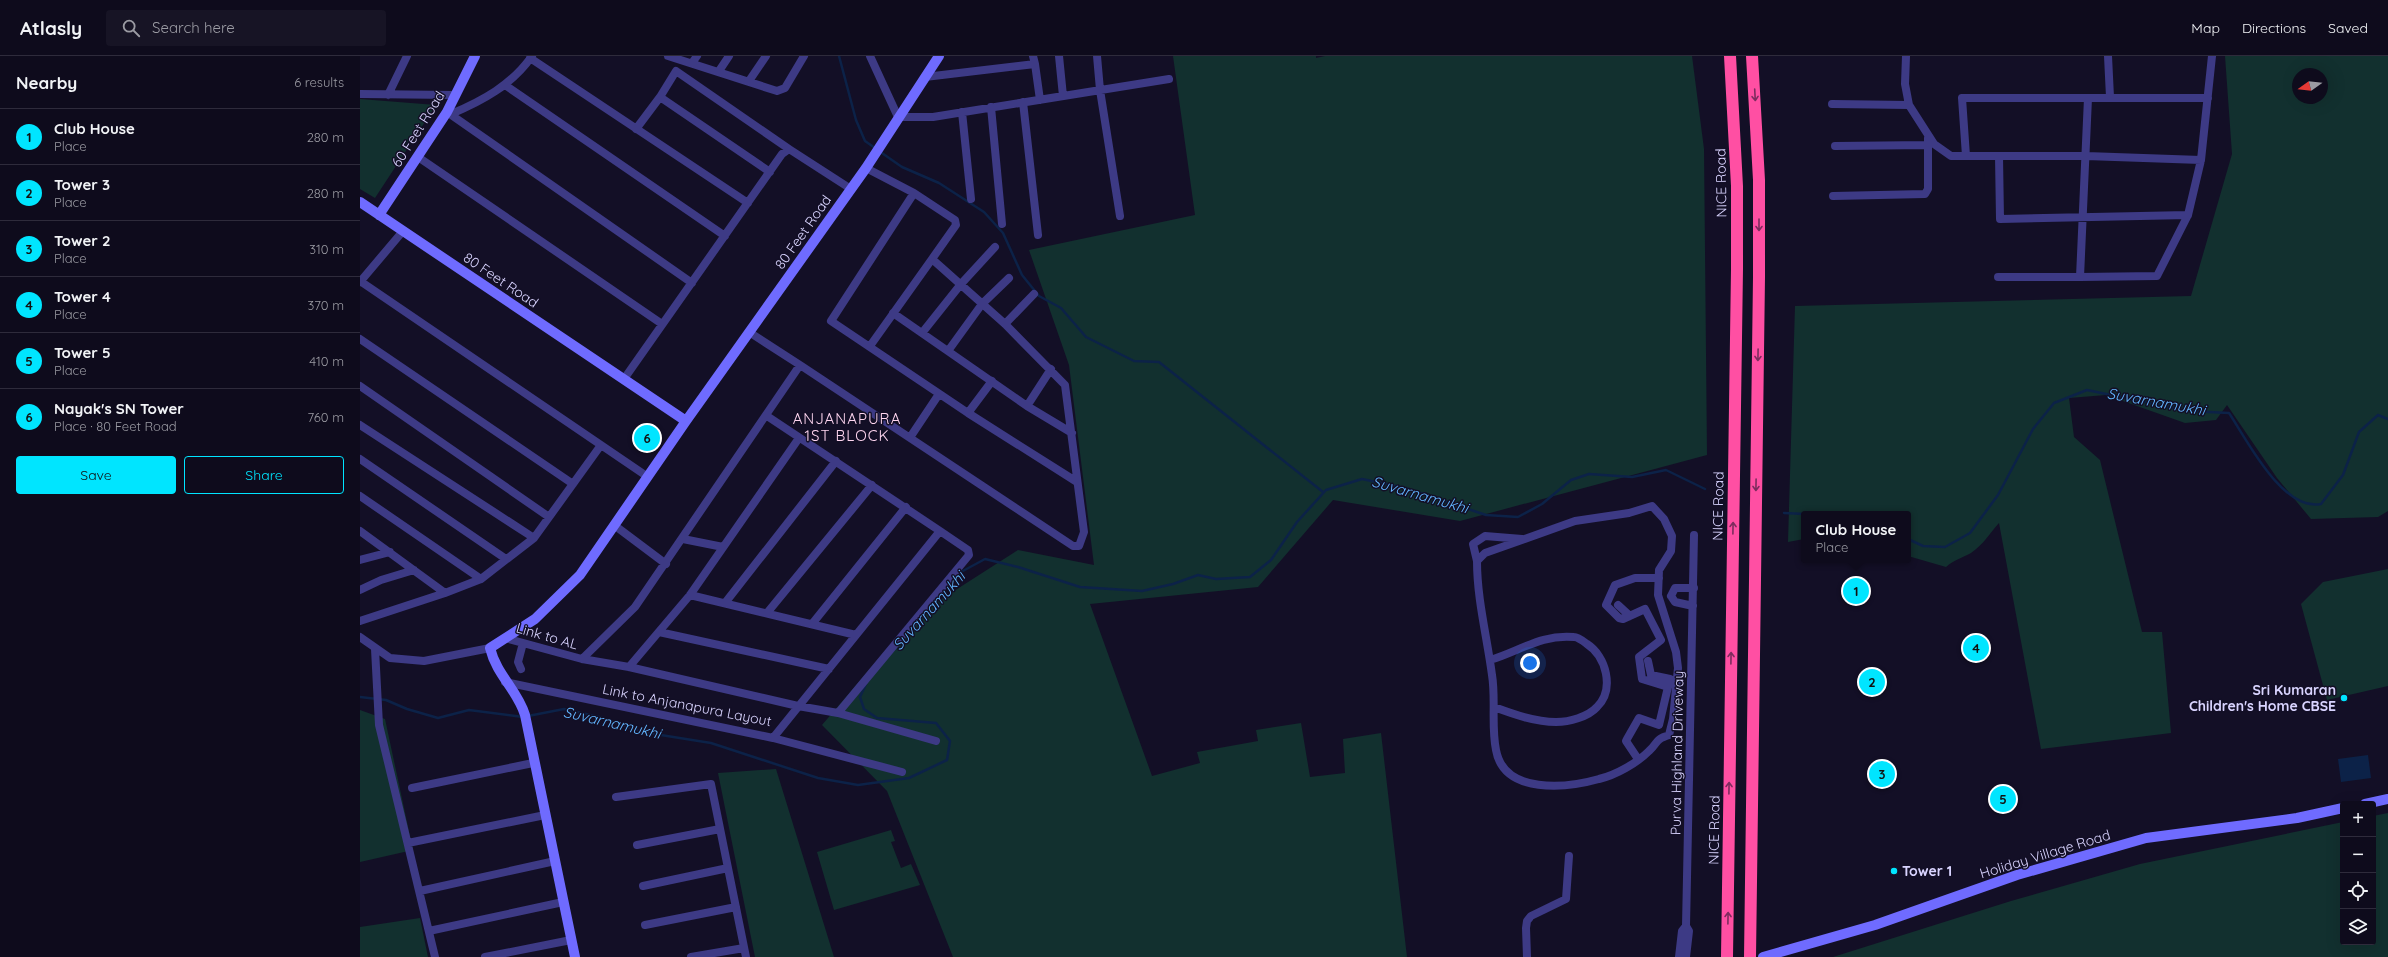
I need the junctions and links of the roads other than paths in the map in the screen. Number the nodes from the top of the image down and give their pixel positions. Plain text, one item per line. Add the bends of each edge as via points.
1 (407, 56) edge
2 (475, 56) edge
3 (668, 56) edge
4 (729, 56) edge
5 (766, 56) edge
6 (804, 56) edge
7 (870, 56) edge
8 (939, 56) edge
9 (1058, 56) edge
10 (1097, 56) edge
11 (1730, 56) edge
12 (1752, 56) edge
13 (1906, 56) edge
14 (2108, 56) edge
15 (2212, 56) edge
16 (531, 57) edge
17 (694, 59) edge
18 (1034, 60) edge
19 (719, 71) junction
20 (925, 76) junction
21 (1169, 79) dead end
22 (749, 81) junction
23 (505, 85) junction
24 (1100, 90) junction
25 (360, 94) edge
26 (388, 95) junction
27 (456, 95) junction
28 (1062, 96) junction
29 (660, 97) junction
30 (2110, 97) junction
31 (2088, 98) junction
32 (2208, 98) junction
33 (1040, 100) junction
34 (1022, 102) junction
35 (1832, 104) dead end
36 (1909, 105) junction
37 (991, 107) junction
38 (962, 112) junction
39 (449, 113) junction
40 (898, 117) junction
41 (636, 129) junction
42 (1928, 141) junction
43 (1835, 146) dead end
44 (789, 149) junction
45 (1966, 156) junction
46 (1999, 156) junction
47 (2086, 156) junction
48 (418, 157) junction
49 (2201, 160) junction
50 (866, 168) junction
51 (770, 172) junction
52 (851, 189) junction
53 (914, 193) junction
54 (1833, 196) dead end
55 (971, 199) dead end
56 (360, 202) edge
57 (748, 203) junction
58 (379, 215) junction
59 (2188, 215) junction
60 (1120, 216) dead end
61 (2083, 217) junction
62 (1002, 224) dead end
63 (403, 231) junction
64 (1038, 235) dead end
65 (725, 236) junction
66 (995, 247) dead end
67 (932, 259) junction
68 (1998, 277) dead end
69 (2080, 277) junction
70 (1009, 278) dead end
71 (360, 282) edge
72 (692, 283) junction
73 (961, 284) junction
74 (1034, 294) dead end
75 (982, 304) junction
76 (893, 313) junction
77 (662, 324) junction
78 (1005, 324) junction
79 (749, 332) junction
80 (922, 333) junction
81 (360, 339) edge
82 (870, 346) junction
83 (948, 351) junction
84 (800, 365) junction
85 (1051, 369) junction
86 (624, 379) junction
87 (992, 381) junction
88 (360, 386) edge
89 (939, 394) junction
90 (1028, 406) junction
91 (968, 413) junction
92 (767, 416) junction
93 (686, 421) junction
94 (360, 424) edge
95 (1072, 433) junction
96 (911, 436) junction
97 (799, 438) junction
98 (601, 445) junction
99 (360, 459) edge
100 (836, 461) junction
101 (648, 477) junction
102 (1077, 482) junction
103 (573, 484) junction
104 (872, 485) junction
105 (360, 496) edge
106 (906, 507) junction
107 (549, 518) junction
108 (614, 525) junction
109 (360, 531) edge
110 (940, 531) junction
111 (1694, 535) dead end
112 (534, 538) junction
113 (683, 539) junction
114 (1525, 539) junction
115 (723, 547) junction
116 (390, 552) junction
117 (506, 559) junction
118 (360, 560) edge
119 (1477, 561) junction
120 (666, 564) junction
121 (414, 570) junction
122 (1659, 578) junction
123 (481, 579) junction
124 (1694, 588) junction
125 (360, 590) edge
126 (446, 593) junction
127 (690, 595) junction
128 (1658, 595) junction
129 (1671, 596) junction
130 (725, 603) junction
131 (1618, 605) dead end
132 (1693, 606) junction
133 (767, 613) junction
134 (1630, 616) junction
135 (360, 621) edge
136 (812, 624) junction
137 (659, 632) junction
138 (856, 635) junction
139 (360, 637) edge
140 (505, 638) junction
141 (523, 643) junction
142 (490, 648) junction
143 (375, 649) junction
144 (582, 659) junction
145 (1490, 660) junction
146 (1648, 660) dead end
147 (629, 667) junction
148 (829, 669) junction
149 (521, 670) dead end
150 (506, 682) junction
151 (1668, 687) junction
152 (798, 706) junction
153 (1494, 707) junction
154 (838, 713) junction
155 (773, 738) junction
156 (936, 741) dead end
157 (1638, 759) junction
158 (533, 763) junction
159 (902, 772) dead end
160 (412, 788) dead end
161 (616, 797) dead end
162 (2388, 799) edge
163 (2376, 802) edge
164 (2340, 809) edge
165 (545, 815) junction
166 (720, 829) junction
167 (408, 843) junction
168 (636, 845) dead end
169 (1569, 856) dead end
170 (554, 861) junction
171 (728, 868) junction
172 (643, 886) dead end
173 (420, 891) junction
174 (563, 902) junction
175 (736, 907) junction
176 (645, 925) dead end
177 (1686, 926) junction
178 (429, 931) junction
179 (571, 940) junction
180 (744, 948) junction
181 (435, 957) edge
182 (485, 957) edge
183 (575, 957) edge
184 (691, 957) edge
185 (746, 957) edge
186 (1527, 957) edge
187 (1679, 957) edge
188 (1686, 957) edge
189 (1727, 957) edge
190 (1750, 957) edge
191 (1763, 957) edge

1 - 26 street
2 - 27 street, 60 Feet Road
3 - 17 street
4 - 19 street
5 - 22 street
6 - 22 street via 785,88 781,90 777,91
7 - 40 street
8 - 20 street, 80 Feet Road
9 - 28 street
10 - 24 street
189 -> 11 highway, NICE Road via 1737,269 1737,186
12 -> 190 highway via 1759,180 1759,277
13 - 36 street
14 - 30 street
15 - 32 street
16 - 23 street
16 - 41 street
17 - 19 street
18 - 20 street
18 - 33 street
19 - 22 street
20 - 40 street, 80 Feet Road
21 - 24 street
23 - 39 street via 477,102
23 - 65 street
24 - 28 street
24 - 60 street
25 - 26 street
26 - 27 street
27 - 39 street, 60 Feet Road
28 - 33 street
29 - 41 street
29 - 44 street via 676,71
29 - 51 street
30 - 31 street
30 - 32 street
31 - 45 street via 1962,98
31 - 47 street
32 - 49 street
33 - 34 street
34 - 37 street
34 - 64 street
35 - 36 street
36 - 42 street
37 - 38 street
37 - 62 street
38 - 40 street
38 - 55 street
39 - 48 street, 60 Feet Road
39 - 72 street
40 - 50 street, 80 Feet Road
41 - 57 street
42 - 43 street
42 - 45 street via 1951,156
42 - 54 street via 1928,189 1925,194
44 - 51 street via 782,154
44 - 52 street
45 - 46 street
46 - 47 street
46 - 61 street via 2000,219
47 - 49 street
47 - 61 street
48 - 58 street, 60 Feet Road
48 - 77 street
49 - 59 street
50 - 52 street, 80 Feet Road
50 - 53 street
51 - 57 street
52 - 79 street, 80 Feet Road
53 - 67 street via 955,220 956,225
53 - 82 street via 831,321
56 - 58 street, 80 Feet Road
57 - 65 street
58 - 63 street, 80 Feet Road
59 - 61 street
59 - 69 street via 2157,276
61 - 69 street
63 - 71 street
63 - 86 street, 80 Feet Road
65 - 72 street
66 - 73 street
67 - 73 street
67 - 76 street
68 - 69 street
70 - 75 street
71 - 98 street
72 - 77 street
73 - 75 street
73 - 80 street
74 - 78 street
75 - 78 street
75 - 83 street
76 - 80 street
76 - 82 street
77 - 86 street
78 - 85 street
79 - 84 street
79 - 93 street, 80 Feet Road
80 - 83 street
81 - 103 street
82 - 89 street
83 - 87 street
84 - 92 street
84 - 96 street
85 - 90 street
85 - 95 street via 1065,385
86 - 93 street, 80 Feet Road
87 - 90 street
87 - 91 street
88 - 107 street
89 - 91 street
89 - 96 street
90 - 95 street
91 - 102 street
92 - 97 street
92 - 113 street
93 - 101 street, 80 Feet Road
94 - 112 street
95 - 102 street
96 - 102 street via 1073,546 1079,546 1084,532
97 - 100 street
97 - 115 street
98 - 101 street
98 - 103 street
99 - 117 street
100 - 104 street
100 - 130 street
101 - 108 street, 80 Feet Road
103 - 107 street
104 - 106 street
104 - 133 street
105 - 123 street
106 - 110 street
106 - 136 street
107 - 112 street
108 - 120 street
108 - 140 street, 80 Feet Road via 580,575 535,619
109 - 116 street
110 - 138 street
110 - 154 street via 968,550 969,556
111 - 124 street, Purva Highland Driveway
112 - 117 street
113 - 115 street
113 - 120 street
114 - 119 street, Purva Highland Driveway via 1485,553
114 - 119 street via 1485,536 1473,544
114 - 122 street, Purva Highland Driveway via 1575,521 1629,513 1652,506 1664,519 1672,536 1671,551 1659,570
115 - 127 street
116 - 118 street
116 - 121 street
117 - 123 street
119 - 145 street, Purva Highland Driveway via 1477,579
120 - 144 street via 635,607
121 - 125 street via 381,580
121 - 126 street
122 - 128 street, Purva Highland Driveway
122 - 134 street via 1635,578 1615,585 1606,605 1619,618
123 - 126 street
124 - 129 street via 1674,588
124 - 132 street, Purva Highland Driveway
126 - 135 street
127 - 130 street
127 - 137 street
128 - 129 street
128 - 157 street, Purva Highland Driveway via 1676,652 1678,683 1670,735 1658,739 1650,751
129 - 132 street via 1675,602
130 - 133 street
131 - 134 street
132 - 177 street, Purva Highland Driveway
133 - 136 street
134 - 151 street via 1645,609 1661,640 1638,657 1642,679
136 - 138 street
137 - 147 street
137 - 148 street
138 - 148 street
139 - 143 street
140 - 141 street, Link to AL
140 - 142 street, 80 Feet Road
141 - 144 street, Link to AL
141 - 149 street via 518,662
142 - 143 street via 424,661 390,658
142 - 150 street via 494,664
143 - 167 street via 380,725
144 - 147 street, Link to Anjanapura Layout
145 - 153 street, Purva Highland Driveway
145 - 153 street via 1509,654 1533,641 1576,636 1593,647 1602,659 1606,674 1606,688 1601,703 1596,709 1574,720 1554,722 1525,718
146 - 151 street via 1650,675 1670,679
147 - 152 street, Link to Anjanapura Layout
148 - 152 street
150 - 155 street, Link to Anjanapura Layout
150 - 158 street via 521,700
151 - 157 street via 1659,725 1639,718 1627,738 1626,741
152 - 154 street
152 - 155 street, Link to Anjanapura Layout
153 - 157 street, Purva Highland Driveway via 1496,751 1504,768 1514,778 1540,785 1568,786 1601,779
154 - 156 street
155 - 159 street
158 - 160 street
158 - 165 street
161 - 166 street via 711,784
162 - 163 street
164 - 191 street, Holiday Village Road via 2297,818 2146,838 2017,875 1875,925
165 - 167 street
165 - 170 street
166 - 168 street
166 - 171 street
167 - 173 street
169 - 186 street via 1566,900 1531,916 1527,921
170 - 173 street
170 - 174 street
171 - 172 street
171 - 175 street
173 - 178 street
174 - 178 street
174 - 179 street
175 - 176 street
175 - 180 street
177 - 187 street via 1682,931
177 - 188 street via 1689,931
178 - 181 street
179 - 182 street
179 - 183 street
180 - 184 street
180 - 185 street

